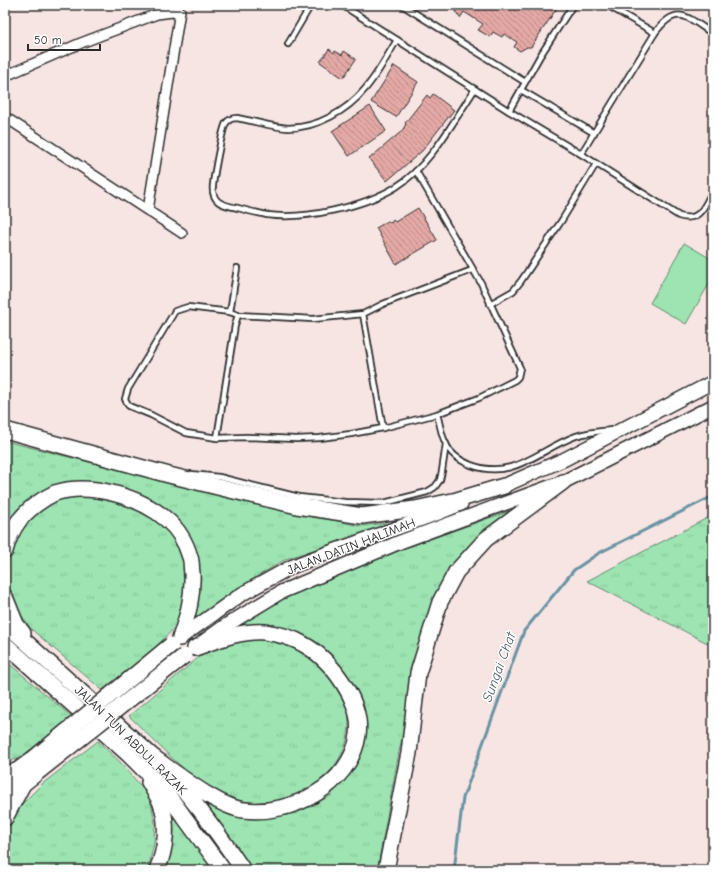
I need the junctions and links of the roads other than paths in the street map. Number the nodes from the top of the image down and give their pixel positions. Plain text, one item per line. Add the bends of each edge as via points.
1 (311, 5) edge
2 (342, 5) edge
3 (402, 5) edge
4 (573, 5) edge
5 (608, 5) edge
6 (655, 33) junction
7 (713, 34) edge
8 (397, 40) junction
9 (288, 44) dead end
10 (5, 76) edge
11 (525, 82) junction
12 (475, 89) junction
13 (521, 90) junction
14 (509, 111) junction
15 (5, 117) edge
16 (594, 133) junction
17 (581, 154) junction
18 (596, 164) junction
19 (416, 171) junction
20 (713, 190) edge
21 (148, 210) junction
22 (182, 233) dead end
23 (237, 268) dead end
24 (472, 270) junction
25 (490, 304) junction
26 (230, 312) junction
27 (364, 314) junction
28 (238, 315) junction
29 (713, 382) edge
30 (713, 406) edge
31 (437, 414) junction
32 (383, 428) junction
33 (626, 428) junction
34 (5, 430) edge
35 (217, 438) junction
36 (446, 444) junction
37 (169, 475) junction
38 (563, 482) junction
39 (504, 486) junction
40 (5, 551) edge
41 (5, 597) edge
42 (5, 622) edge
43 (175, 641) junction
44 (7, 647) edge
45 (35, 650) junction
46 (189, 652) junction
47 (128, 754) junction
48 (153, 757) junction
49 (36, 765) junction
50 (12, 777) edge
51 (5, 798) edge
52 (5, 818) edge
53 (157, 870) edge
54 (223, 870) edge
55 (243, 870) edge
56 (386, 870) edge

1 - 9 lane
2 - 8 lane
3 - 11 lane
4 - 11 lane
5 - 6 lane
6 - 7 lane via 667,20 676,15 685,17
6 - 16 lane
8 - 12 lane
8 - 19 lane via 366,89 351,103 322,122 287,128 237,118 229,120 224,129 213,184 214,196 222,204 255,212 306,215 374,198 395,188
10 - 21 street via 157,14 180,11
11 - 13 lane
12 - 14 lane
12 - 19 lane
13 - 14 lane
13 - 16 lane
14 - 17 lane
15 - 21 street
16 - 17 lane
17 - 18 lane
18 - 20 lane via 686,218 693,218 699,213
18 - 25 lane via 562,220 513,291
19 - 24 lane
21 - 22 street
23 - 26 lane
24 - 25 lane
24 - 27 lane via 383,304
25 - 31 lane via 520,368 518,377 479,398
26 - 28 lane
26 - 35 lane via 188,307 175,311 128,389 125,399 129,406 151,414 186,433
27 - 28 lane via 313,319
27 - 32 lane
28 - 35 lane
29 - 33 main road, JALAN DATIN HALIMAH
30 - 38 main road, JALAN DATIN HALIMAH
31 - 32 lane
31 - 36 lane
32 - 35 lane via 296,440
33 - 36 lane via 592,432 576,437 512,468 478,467 454,455
33 - 39 main road, JALAN DATIN HALIMAH
34 - 37 main road
36 - 37 lane via 440,480 435,487 426,492 384,502 344,502 298,497 219,477
37 - 39 main road via 297,506 362,516 422,508
38 - 46 main road, JALAN DATIN HALIMAH via 400,542 281,592 225,626
38 - 56 main road via 486,539 456,572 440,602 418,672 409,753
39 - 43 main road, JALAN DATIN HALIMAH via 436,514 291,567 242,594
40 - 43 main road via 18,520 34,505 54,494 79,489 108,492 135,500 152,509 167,520 182,537 191,559 193,589 188,616
41 - 45 main road via 16,624
42 - 45 main road, JALAN TUN ABDUL RAZAK
43 - 49 main road, JALAN DATIN HALIMAH, bridge
44 - 47 main road, JALAN TUN ABDUL RAZAK
45 - 48 main road, JALAN TUN ABDUL RAZAK
46 - 48 main road via 246,633 264,632 304,644 338,674 350,694 359,726 353,753 331,783 315,794 301,802 266,810 244,810 228,806
46 - 49 main road, JALAN DATIN HALIMAH, bridge
47 - 53 main road via 148,780 160,801 164,816 164,846
47 - 54 main road, JALAN TUN ABDUL RAZAK via 166,791
48 - 55 main road, JALAN TUN ABDUL RAZAK via 189,796
49 - 50 main road, JALAN DATIN HALIMAH
50 - 51 main road, JALAN DATIN HALIMAH
50 - 52 main road

